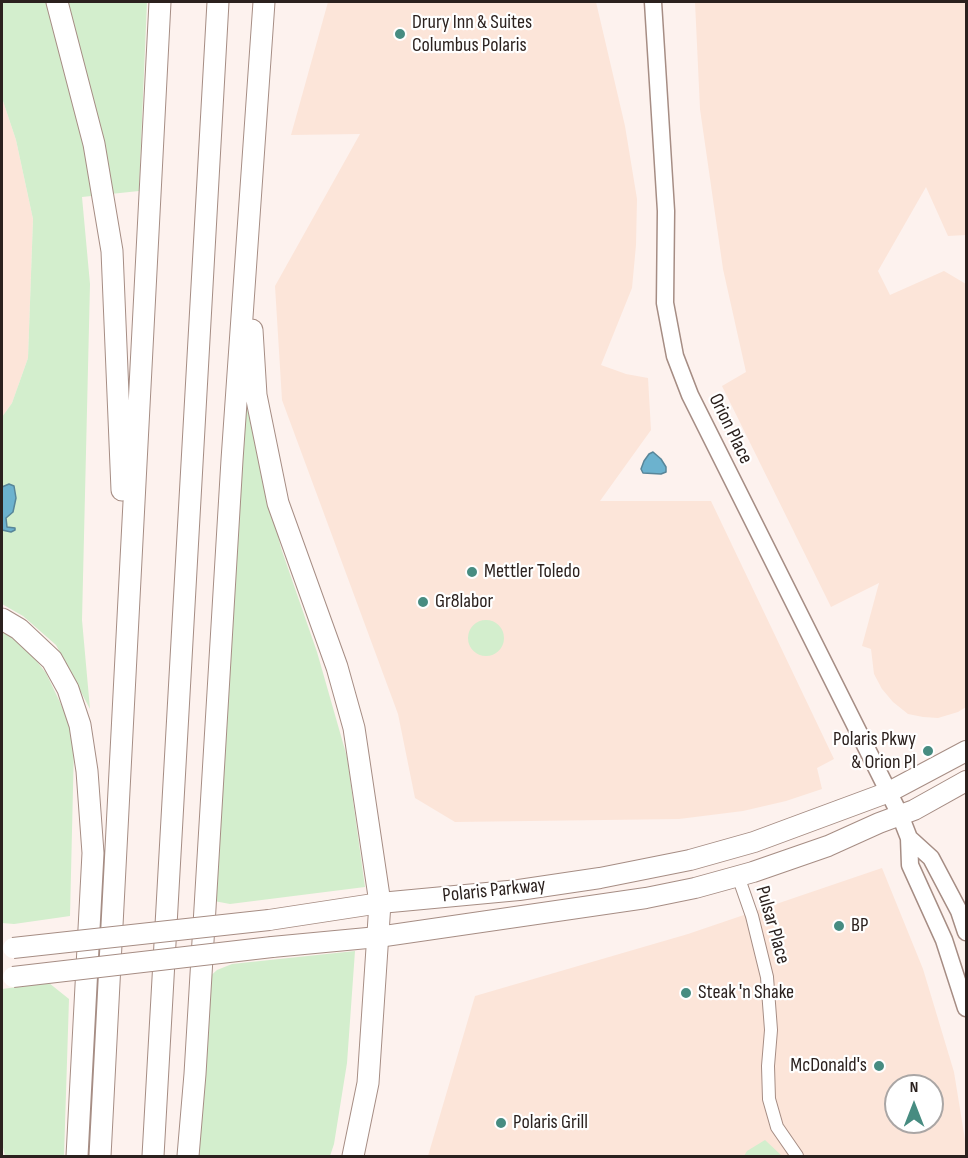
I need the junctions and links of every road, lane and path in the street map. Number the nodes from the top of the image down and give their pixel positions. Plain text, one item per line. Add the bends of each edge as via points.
1 (57, 2) edge
2 (160, 2) edge
3 (218, 2) edge
4 (264, 2) edge
5 (653, 2) edge
6 (246, 243) junction
7 (127, 604) junction
8 (2, 619) edge
9 (966, 751) edge
10 (966, 781) edge
11 (889, 792) junction
12 (900, 815) junction
13 (909, 838) junction
14 (738, 876) junction
15 (380, 903) junction
16 (966, 932) edge
17 (378, 937) junction
18 (5, 948) edge
19 (7, 977) edge
20 (966, 1008) edge
21 (77, 1156) edge
22 (100, 1156) edge
23 (153, 1156) edge
24 (188, 1156) edge
25 (353, 1156) edge
26 (797, 1156) edge

1 - 7 highway via 94,144 112,251
2 - 7 highway
3 - 23 highway
4 - 6 highway
5 - 11 main road, Orion Place via 666,212 665,303 675,356 695,406
6 - 15 highway via 256,395 279,503 337,667 354,728
6 - 24 highway
7 - 22 highway
8 - 21 highway via 19,628 52,660 68,689 80,725 85,760 93,853
9 - 11 main road, Polaris Parkway
10 - 12 main road, Polaris Parkway
11 - 12 main road, Orion Place
11 - 15 main road, Polaris Parkway via 754,842 690,860 519,890
12 - 13 main road, Orion Place
12 - 14 main road, Polaris Parkway via 828,846
13 - 16 main road, Orion Place via 931,858
13 - 20 main road, Orion Place via 910,865 944,940
14 - 17 main road, Polaris Parkway via 646,898
14 - 26 street, Pulsar Place via 768,977 769,1100 777,1127
15 - 17 highway
15 - 18 main road, Polaris Parkway, bridge via 269,920
17 - 19 main road, Polaris Parkway, bridge
17 - 25 highway via 368,1083

